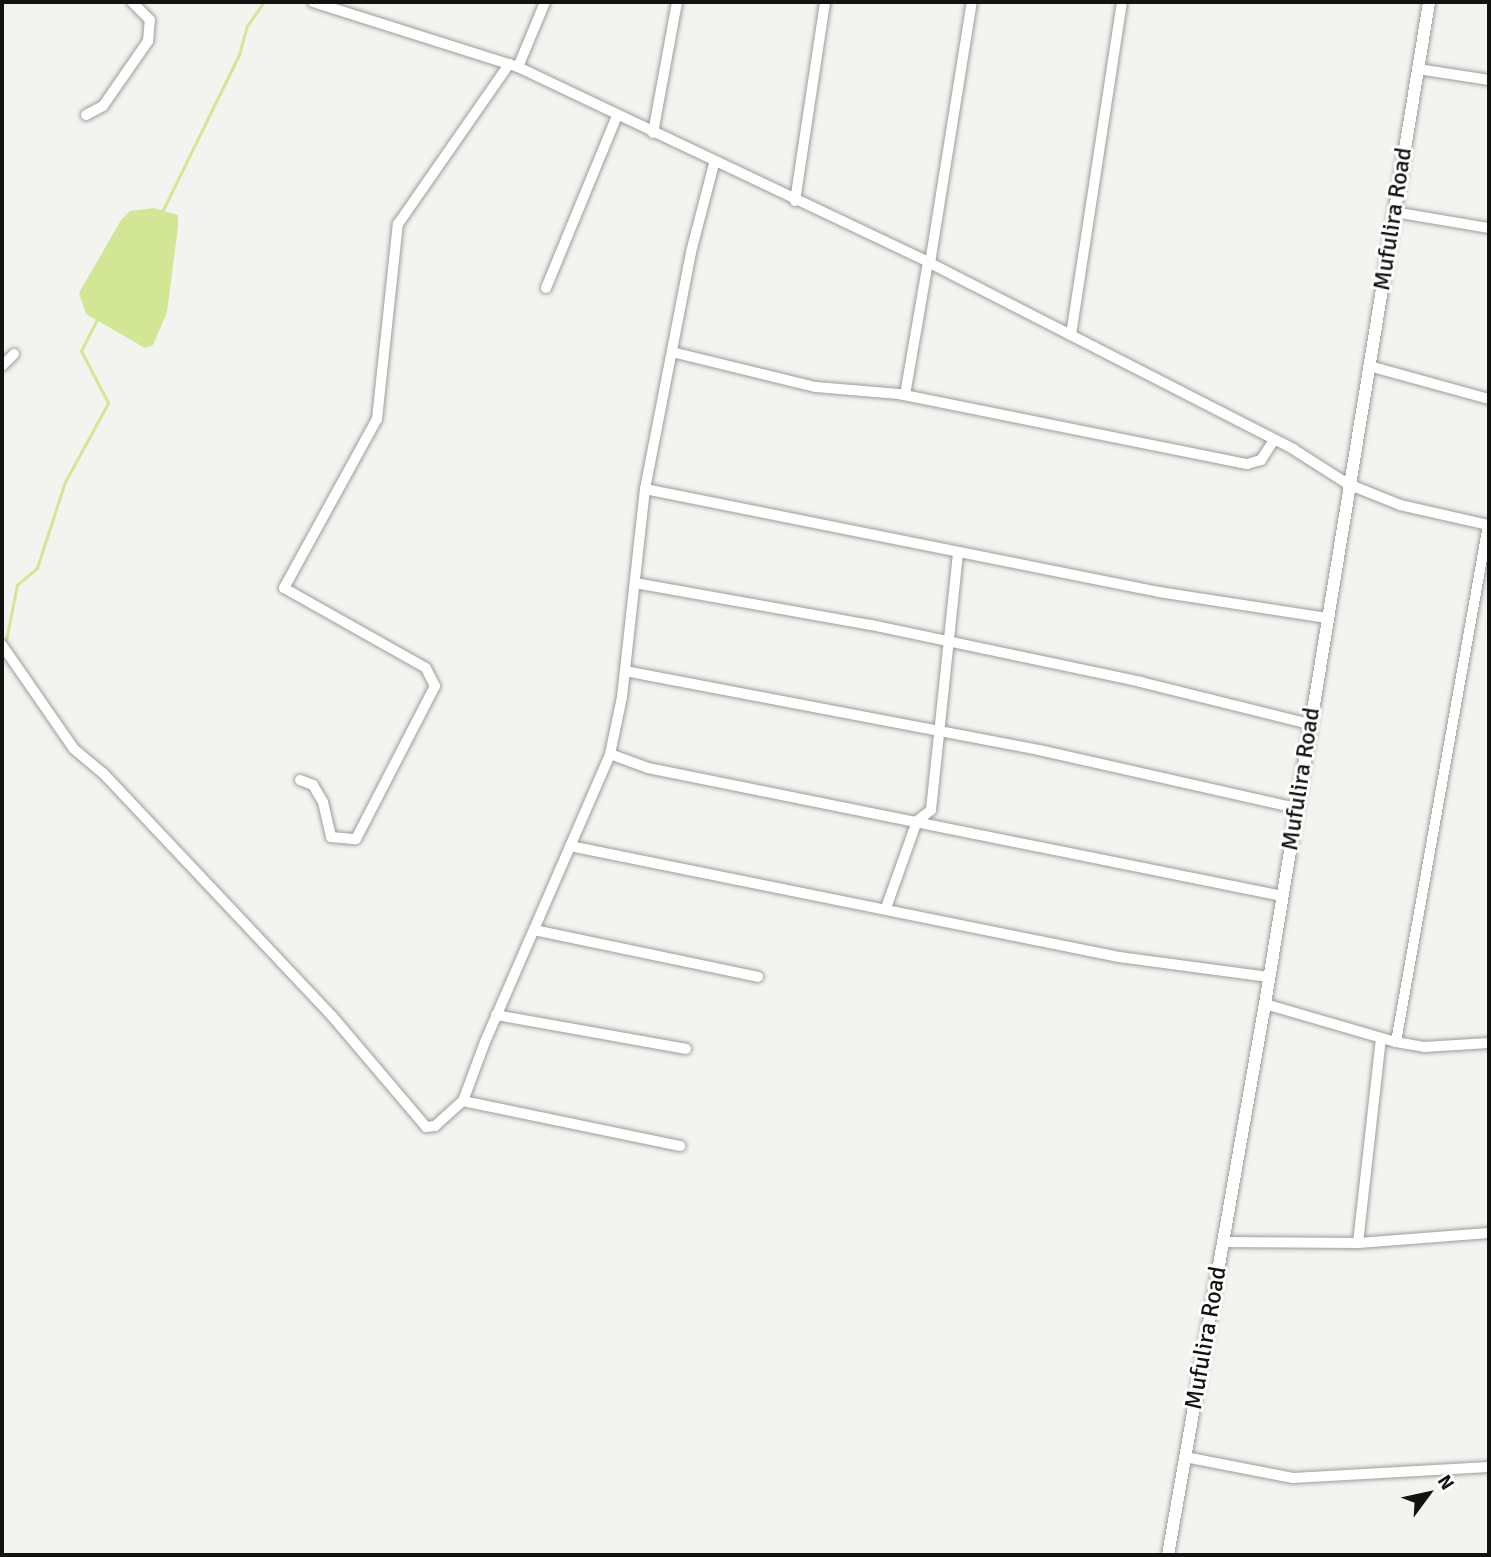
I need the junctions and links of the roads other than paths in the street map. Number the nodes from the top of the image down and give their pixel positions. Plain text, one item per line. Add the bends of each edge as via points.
1 (132, 2) edge
2 (313, 2) edge
3 (545, 2) edge
4 (677, 2) edge
5 (825, 2) edge
6 (972, 2) edge
7 (1122, 2) edge
8 (1429, 2) edge
9 (513, 66) junction
10 (1418, 69) junction
11 (1489, 80) edge
12 (86, 115) dead end
13 (617, 116) junction
14 (653, 134) junction
15 (714, 164) junction
16 (795, 201) junction
17 (1394, 212) junction
18 (1489, 228) edge
19 (929, 262) junction
20 (546, 288) dead end
21 (1071, 335) junction
22 (672, 352) junction
23 (14, 354) dead end
24 (2, 366) edge
25 (1369, 366) junction
26 (905, 395) junction
27 (1489, 399) edge
28 (1274, 440) junction
29 (1349, 484) junction
30 (645, 489) junction
31 (1489, 525) edge
32 (958, 552) junction
33 (635, 583) junction
34 (1327, 618) junction
35 (950, 643) junction
36 (2, 645) edge
37 (625, 671) junction
38 (1309, 724) junction
39 (943, 731) junction
40 (610, 754) junction
41 (300, 780) dead end
42 (1296, 808) junction
43 (917, 821) junction
44 (570, 846) junction
45 (1282, 896) junction
46 (886, 908) junction
47 (534, 930) junction
48 (758, 977) dead end
49 (1269, 977) junction
50 (1265, 1004) junction
51 (496, 1015) junction
52 (1381, 1039) junction
53 (1396, 1042) junction
54 (1489, 1043) edge
55 (686, 1049) dead end
56 (463, 1101) junction
57 (680, 1146) dead end
58 (1489, 1233) edge
59 (1224, 1242) junction
60 (1358, 1243) junction
61 (1185, 1457) junction
62 (1489, 1467) edge
63 (1168, 1555) edge

1 - 12 street via 150,20 148,41 103,106
2 - 9 street
3 - 9 street
4 - 14 street
5 - 16 street
6 - 19 street
7 - 21 street
8 - 10 main road, Mufulira Road
9 - 13 street
9 - 41 street via 398,225 377,419 284,588 426,668 435,686 355,839 331,837 323,802 313,785
10 - 11 street
10 - 17 main road, Mufulira Road
13 - 14 street
13 - 20 street
14 - 15 street
15 - 16 street
15 - 22 street
16 - 19 street
17 - 18 street
17 - 25 main road, Mufulira Road
19 - 21 street
19 - 26 street
21 - 28 street
22 - 26 street via 816,387
22 - 30 street
23 - 24 street
25 - 27 street
25 - 29 main road, Mufulira Road
26 - 28 street via 1247,464 1261,460
28 - 29 street
29 - 31 street via 1399,505
29 - 34 main road, Mufulira Road
30 - 32 street
30 - 33 street
31 - 53 street
32 - 34 street via 1240,607
32 - 35 street
33 - 35 street
33 - 37 street
34 - 38 main road, Mufulira Road
35 - 38 street via 1141,682
35 - 39 street
36 - 56 street via 74,749 103,773 323,1006 426,1128 435,1126
37 - 39 street
37 - 40 street
38 - 42 main road, Mufulira Road
39 - 42 street
39 - 43 street via 931,810
40 - 43 street via 648,768
40 - 44 street
42 - 45 main road, Mufulira Road
43 - 45 street
43 - 46 street
44 - 46 street
44 - 47 street
45 - 49 main road, Mufulira Road
46 - 49 street via 1119,957
47 - 48 street
47 - 51 street
49 - 50 main road, Mufulira Road
50 - 52 street
50 - 59 main road, Mufulira Road
51 - 55 street
51 - 56 street
52 - 53 street
52 - 60 street
53 - 54 street via 1424,1047
56 - 57 street
58 - 60 street
59 - 60 street
59 - 61 main road, Mufulira Road
61 - 62 street via 1293,1478
61 - 63 main road, Mufulira Road

